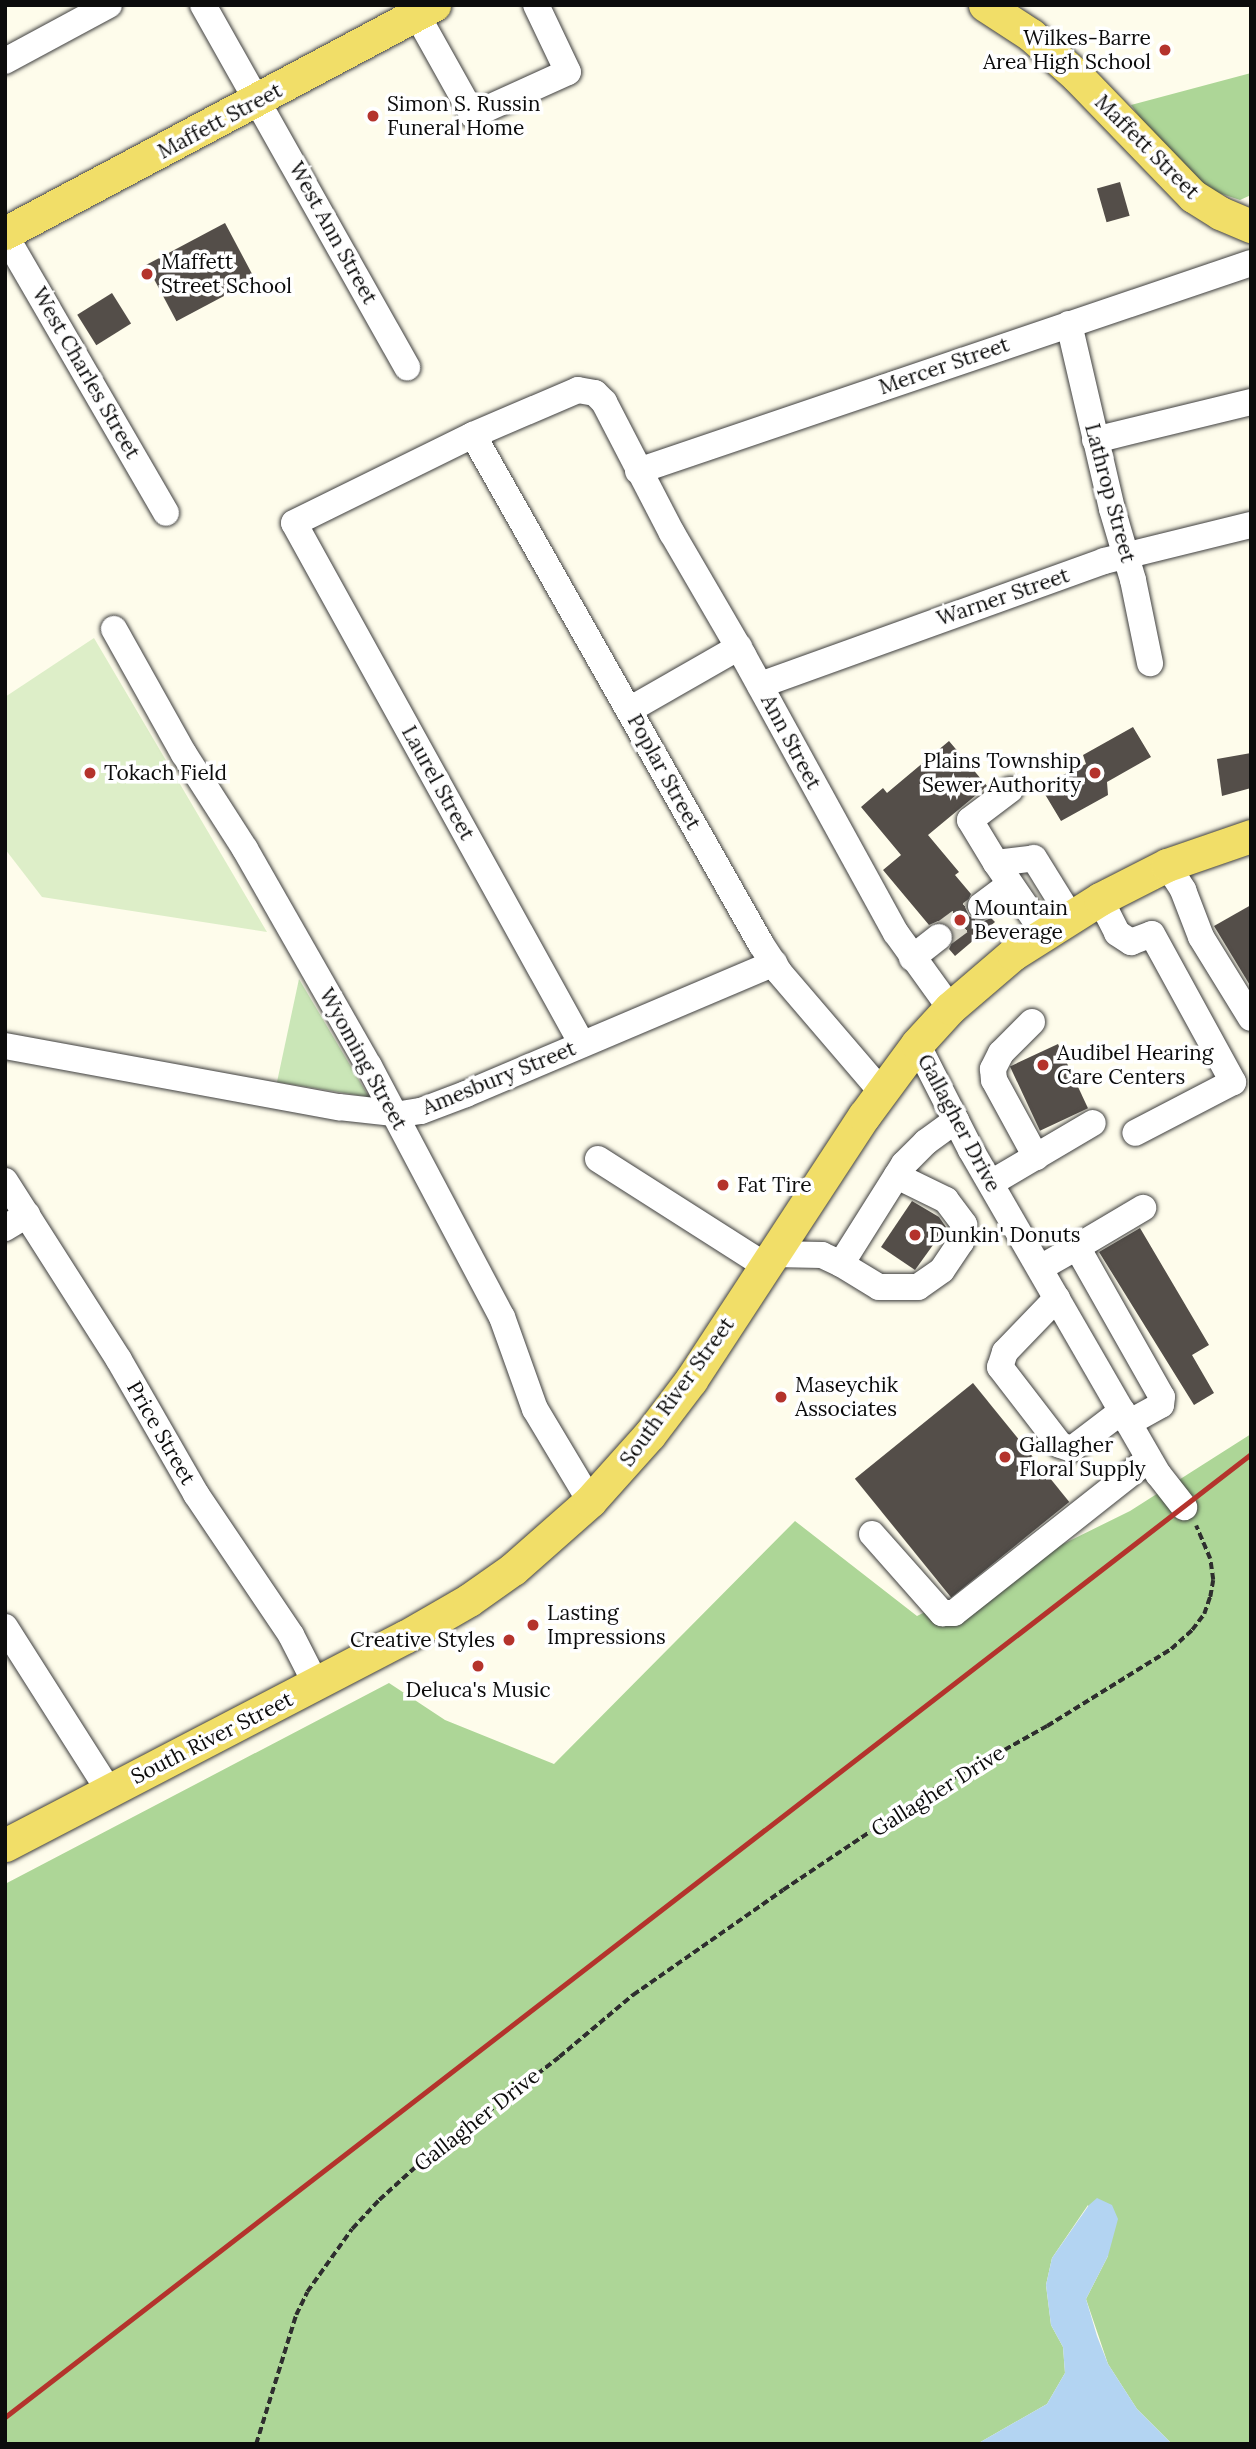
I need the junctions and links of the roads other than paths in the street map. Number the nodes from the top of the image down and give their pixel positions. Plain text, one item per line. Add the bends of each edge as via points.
1 (108, 5) edge
2 (204, 5) edge
3 (536, 5) edge
4 (985, 5) edge
5 (425, 10) edge
6 (5, 61) edge
7 (257, 100) junction
8 (1251, 226) edge
9 (5, 234) edge
10 (1251, 263) edge
11 (1069, 324) junction
12 (407, 367) dead end
13 (1251, 402) edge
14 (473, 435) junction
15 (1095, 440) junction
16 (638, 471) junction
17 (166, 513) dead end
18 (1251, 525) edge
19 (1126, 556) junction
20 (114, 629) dead end
21 (739, 647) junction
22 (1150, 663) dead end
23 (760, 685) junction
24 (629, 710) junction
25 (1010, 790) dead end
26 (1250, 837) edge
27 (1167, 865) junction
28 (1003, 873) junction
29 (1100, 899) junction
30 (981, 906) tunnel mouth
31 (1057, 924) junction
32 (940, 937) tunnel mouth
33 (912, 958) junction
34 (774, 964) junction
35 (950, 1008) junction
36 (1251, 1018) edge
37 (1032, 1021) dead end
38 (582, 1044) junction
39 (917, 1044) junction
40 (5, 1046) edge
41 (881, 1091) junction
42 (394, 1114) junction
43 (956, 1120) junction
44 (1093, 1122) dead end
45 (1135, 1133) dead end
46 (1036, 1157) junction
47 (598, 1159) dead end
48 (897, 1175) junction
49 (5, 1181) edge
50 (991, 1183) junction
51 (1143, 1208) dead end
52 (16, 1221) edge
53 (1077, 1247) junction
54 (770, 1260) junction
55 (841, 1264) junction
56 (1040, 1268) junction
57 (1057, 1298) junction
58 (1125, 1417) junction
59 (1149, 1459) junction
60 (590, 1501) junction
61 (1184, 1507) road end
62 (872, 1534) dead end
63 (5, 1627) edge
64 (316, 1684) junction
65 (109, 1791) junction
66 (5, 1846) edge

1 - 6 street
2 - 7 street, West Ann Street
3 - 5 street via 568,72 473,115
4 - 8 main road, Maffett Street via 1031,36 1077,76 1193,196
5 - 7 main road, Maffett Street
7 - 9 main road, Maffett Street
7 - 12 street, West Ann Street
9 - 17 street, West Charles Street
10 - 11 street, Mercer Street
11 - 15 street, Lathrop Street
11 - 16 street, Mercer Street
13 - 15 street
14 - 16 street, Ann Street via 538,405 588,390 604,402
14 - 24 street, Poplar Street
14 - 38 street, Laurel Street via 293,523
15 - 19 street, Lathrop Street
16 - 21 street, Ann Street
18 - 19 street, Warner Street
19 - 22 street, Lathrop Street
19 - 23 street, Warner Street via 996,598
20 - 42 street, Wyoming Street
21 - 23 street, Ann Street
21 - 24 street
23 - 33 street, Ann Street
24 - 34 street, Poplar Street
25 - 28 street via 970,820
26 - 27 main road, South River Street
27 - 29 main road, South River Street
27 - 36 street via 1183,890 1201,936
28 - 30 street
28 - 31 street via 1034,858
29 - 31 main road, South River Street
29 - 45 street via 1117,933 1131,943 1152,934 1234,1082
31 - 35 main road, South River Street
32 - 33 street
33 - 35 street, Ann Street
34 - 38 street, Amesbury Street
34 - 41 street, Poplar Street
35 - 39 main road, South River Street
37 - 46 street via 1001,1053 993,1069 994,1080
38 - 42 street, Amesbury Street via 435,1107
39 - 41 main road, South River Street
39 - 43 street, Gallagher Drive
40 - 42 street, Amesbury Street
41 - 54 main road, South River Street
42 - 60 street, Wyoming Street via 502,1317 534,1409
43 - 48 street via 926,1142
43 - 50 street, Gallagher Drive
44 - 46 street
46 - 50 street
47 - 54 street
48 - 55 street
48 - 55 street via 946,1200 964,1224 961,1242 942,1270 918,1287 879,1287
49 - 52 street, Price Street
50 - 56 street, Gallagher Drive
51 - 53 street
52 - 64 street, Price Street via 119,1360 196,1494 291,1635
53 - 56 street
53 - 58 street via 1162,1397 1161,1405
54 - 55 street via 822,1255
54 - 60 main road, South River Street via 691,1380
56 - 57 street, Gallagher Drive
57 - 58 street, Gallagher Drive
57 - 58 street via 1005,1352 1000,1367 1060,1446 1072,1449
58 - 59 street, Gallagher Drive
59 - 61 street, Gallagher Drive
59 - 62 street via 954,1613 942,1613
60 - 64 main road, South River Street via 513,1569 469,1600
63 - 65 street
64 - 65 main road, South River Street
65 - 66 main road, South River Street

